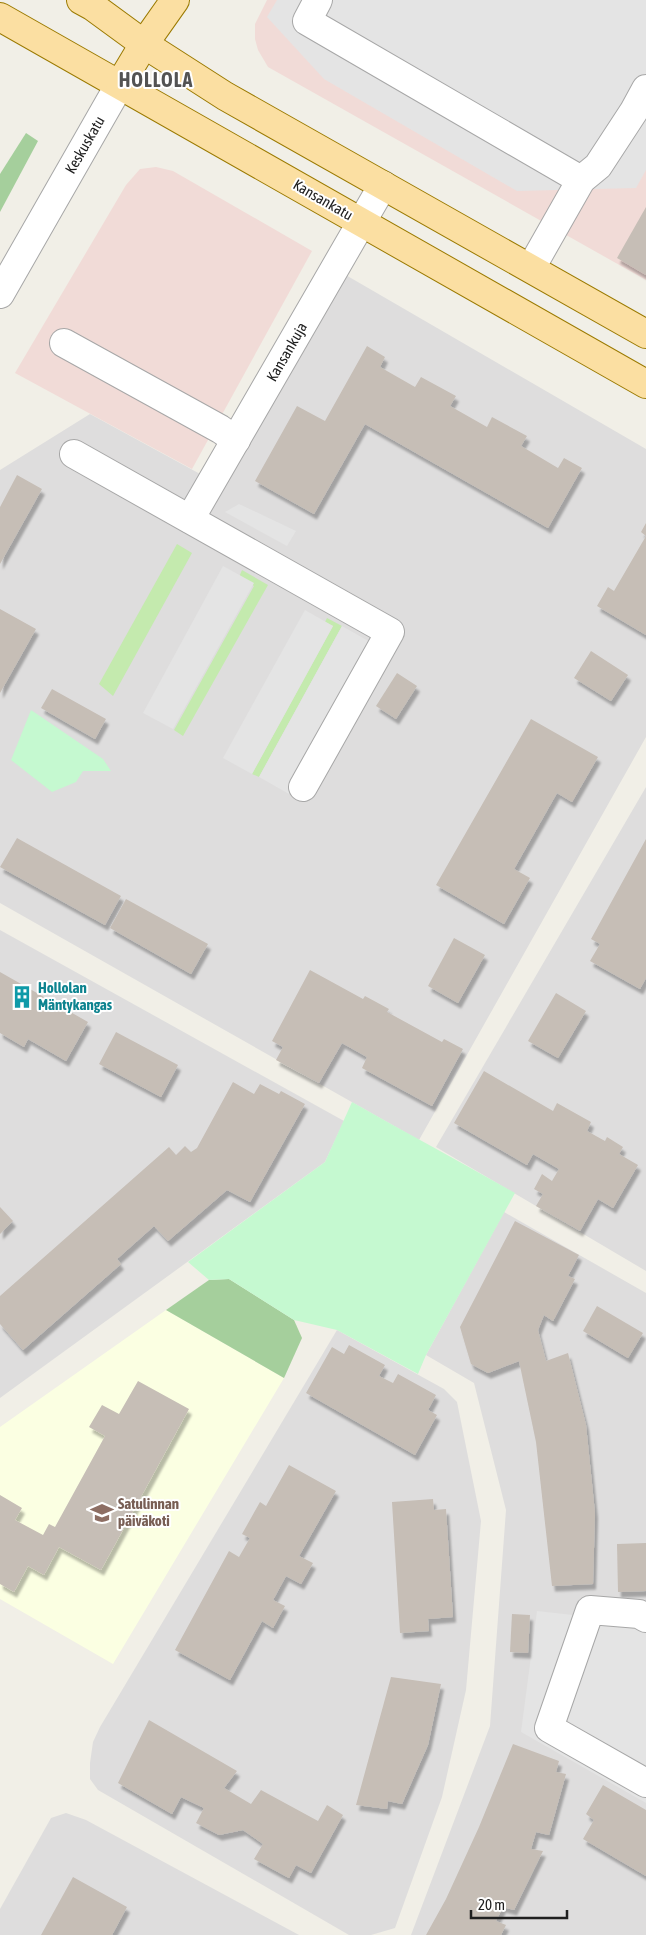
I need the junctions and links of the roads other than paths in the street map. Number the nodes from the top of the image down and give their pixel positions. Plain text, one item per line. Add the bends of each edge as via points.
1 (81, 0) edge
2 (175, 0) edge
3 (318, 0) edge
4 (0, 17) edge
5 (144, 44) junction
6 (120, 84) junction
7 (646, 89) edge
8 (580, 180) junction
9 (384, 184) junction
10 (362, 222) junction
11 (531, 268) junction
12 (0, 294) edge
13 (646, 334) edge
14 (64, 343) dead end
15 (646, 384) edge
16 (236, 440) junction
17 (74, 454) dead end
18 (190, 519) junction
19 (303, 787) dead end
20 (646, 1618) edge
21 (646, 1783) edge

1 - 5 main road
2 - 5 main road, Keskuskatu
3 - 8 street via 307,20
4 - 6 main road, Kansankatu
5 - 6 main road, Keskuskatu
5 - 9 main road via 225,96
6 - 10 main road, Kansankatu
6 - 12 street, Keskuskatu
7 - 8 street via 598,166
8 - 11 street
9 - 10 street, Kansankuja
9 - 11 main road
10 - 15 main road, Kansankatu
10 - 16 street, Kansankuja
11 - 13 main road
14 - 16 street
16 - 18 street, Kansankuja
17 - 18 street
18 - 19 street via 390,632
20 - 21 street via 639,1614 590,1610 549,1728

